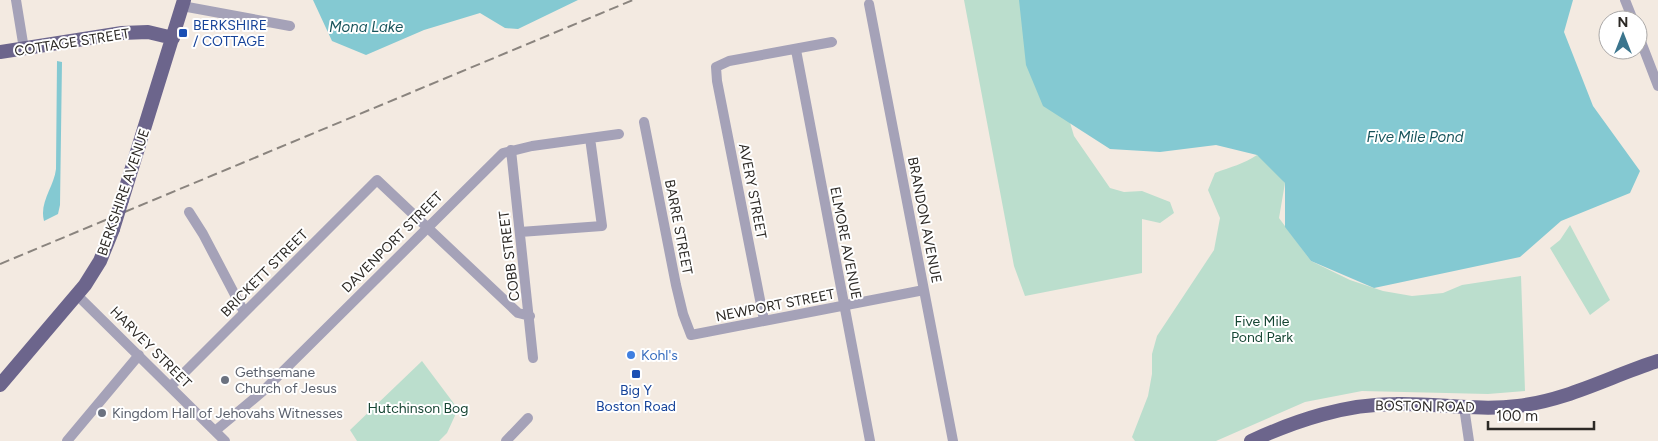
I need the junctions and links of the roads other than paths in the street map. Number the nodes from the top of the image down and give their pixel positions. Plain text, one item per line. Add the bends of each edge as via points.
1 (16, 0) edge
2 (183, 3) edge
3 (869, 4) dead end
4 (290, 26) dead end
5 (172, 38) junction
6 (832, 42) dead end
7 (24, 49) junction
8 (796, 50) junction
9 (0, 52) edge
10 (1648, 60) edge
11 (1658, 86) edge
12 (644, 122) dead end
13 (619, 134) dead end
14 (590, 138) junction
15 (511, 150) junction
16 (189, 212) dead end
17 (428, 227) junction
18 (520, 232) junction
19 (924, 290) junction
20 (77, 295) junction
21 (845, 306) junction
22 (244, 312) junction
23 (530, 316) junction
24 (764, 320) junction
25 (691, 335) joint
26 (140, 355) junction
27 (533, 358) dead end
28 (1658, 361) edge
29 (0, 385) edge
30 (171, 386) junction
31 (1464, 407) junction
32 (528, 418) dead end
33 (215, 431) junction
34 (66, 441) edge
35 (225, 441) edge
36 (506, 441) edge
37 (870, 441) edge
38 (953, 441) edge
39 (1250, 441) edge
40 (1469, 441) edge

1 - 7 street
2 - 4 street
2 - 5 main road, BERKSHIRE AVENUE
3 - 19 street, BRANDON AVENUE
5 - 7 main road, COTTAGE STREET via 136,32
5 - 20 main road, BERKSHIRE AVENUE, bridge via 113,229 100,260
6 - 8 street
7 - 9 main road, COTTAGE STREET
8 - 21 street, ELMORE AVENUE
8 - 24 street, AVERY STREET via 729,61 716,67
10 - 11 street
12 - 25 street, BARRE STREET via 676,285
13 - 14 street, DAVENPORT STREET
14 - 15 street, DAVENPORT STREET
14 - 18 street via 602,226
15 - 17 street, DAVENPORT STREET via 503,153
15 - 18 street, COBB STREET
16 - 22 street
17 - 22 street, BRICKETT STREET via 377,180
17 - 23 street via 518,313
17 - 33 street, DAVENPORT STREET via 262,392
18 - 23 street, COBB STREET
19 - 21 street, NEWPORT STREET
19 - 38 street, BRANDON AVENUE
20 - 26 street, HARVEY STREET
20 - 29 main road, BERKSHIRE AVENUE
21 - 24 street, NEWPORT STREET
21 - 37 street, ELMORE AVENUE
22 - 30 street, BRICKETT STREET
23 - 27 street, COBB STREET
24 - 25 street, NEWPORT STREET
26 - 30 street, HARVEY STREET
26 - 34 street
28 - 31 main road, BOSTON ROAD via 1547,401 1493,408
30 - 33 street, HARVEY STREET
31 - 39 main road, BOSTON ROAD via 1396,404 1348,408 1312,417
31 - 40 street
32 - 36 street
33 - 35 street, HARVEY STREET

